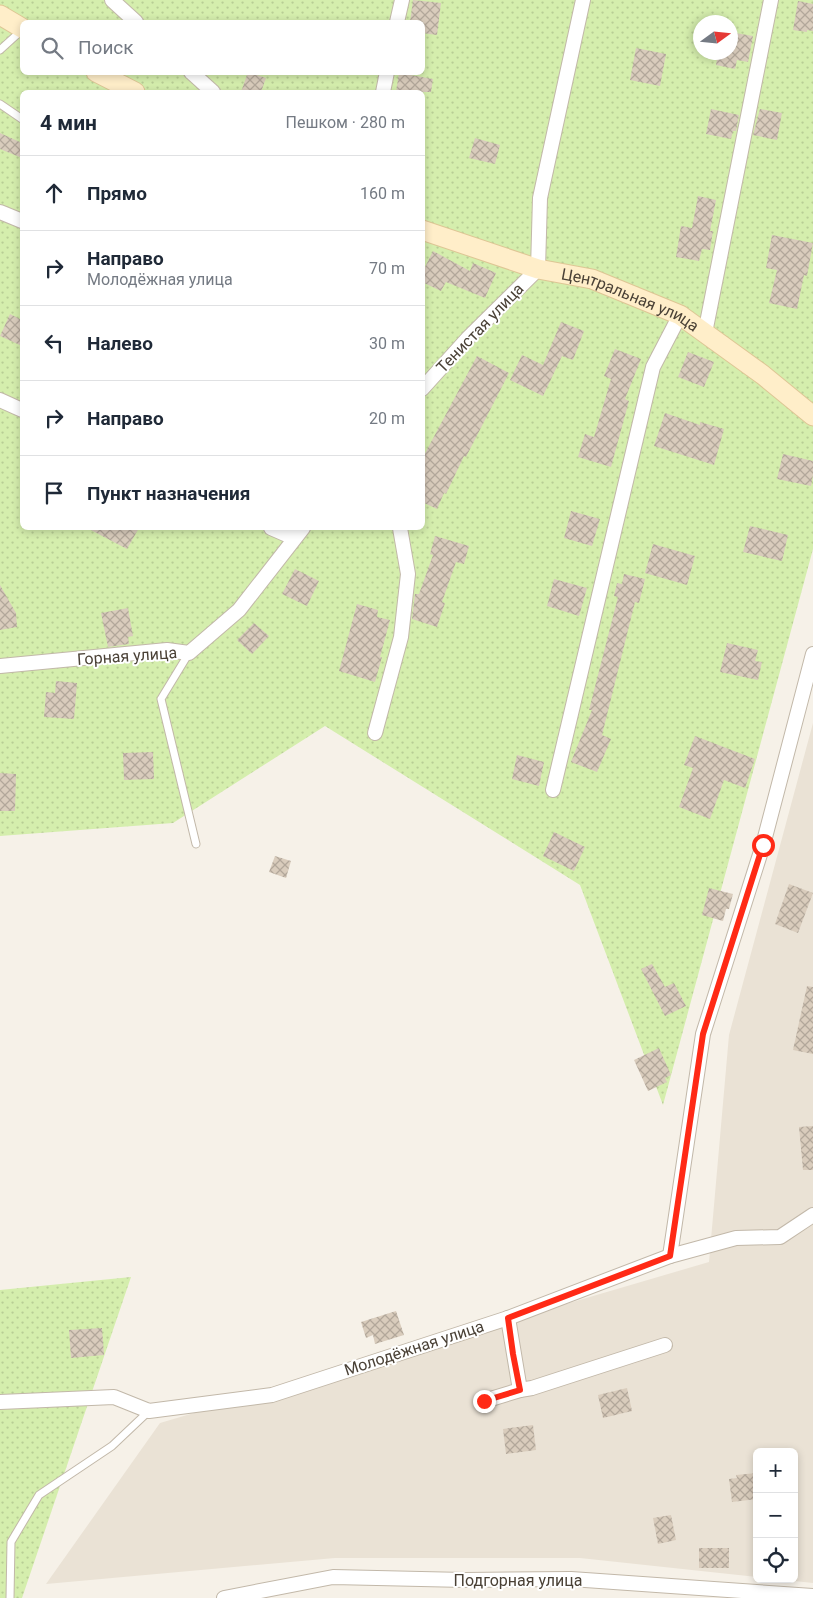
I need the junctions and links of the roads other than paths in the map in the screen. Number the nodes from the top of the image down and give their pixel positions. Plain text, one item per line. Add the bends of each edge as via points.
1 (112, 0) edge
2 (402, 0) edge
3 (583, 0) edge
4 (772, 0) edge
5 (0, 15) edge
6 (134, 20) edge
7 (398, 20) edge
8 (20, 28) edge
9 (20, 31) edge
10 (0, 50) edge
11 (102, 75) edge
12 (194, 75) edge
13 (386, 75) edge
14 (131, 90) edge
15 (211, 90) edge
16 (383, 90) edge
17 (0, 104) edge
18 (20, 118) edge
19 (0, 212) edge
20 (20, 220) edge
21 (425, 231) edge
22 (538, 269) junction
23 (680, 315) junction
24 (705, 333) junction
25 (425, 386) edge
26 (0, 400) edge
27 (20, 409) edge
28 (813, 416) edge
29 (282, 530) edge
30 (400, 530) edge
31 (298, 533) edge
32 (190, 652) junction
33 (813, 654) edge
34 (0, 666) edge
35 (375, 733) dead end
36 (553, 790) dead end
37 (196, 844) dead end
38 (813, 1215) edge
39 (670, 1256) junction
40 (508, 1318) junction
41 (666, 1345) dead end
42 (520, 1390) junction
43 (484, 1401) dead end
44 (0, 1402) edge
45 (149, 1411) junction
46 (813, 1596) edge
47 (10, 1598) edge
48 (224, 1598) edge

1 - 6 street
2 - 7 street
3 - 22 street via 540,198
4 - 24 street
5 - 8 main road
9 - 10 lane
11 - 14 main road
12 - 15 street
13 - 16 street
17 - 18 lane
19 - 20 street
21 - 22 main road, Центральная улица
22 - 23 main road, Центральная улица via 592,279
22 - 25 street, Тенистая улица
23 - 24 main road, Центральная улица
23 - 36 street via 653,367
24 - 28 main road, Центральная улица
26 - 27 street
29 - 31 street
30 - 35 street via 408,574 401,637
31 - 32 street, Горная улица via 239,610
32 - 34 street, Горная улица via 167,650
32 - 37 lane via 161,699
33 - 39 street via 763,845 703,1034
38 - 39 street, Молодёжная улица via 780,1237 736,1238
39 - 40 street, Молодёжная улица
40 - 42 street
40 - 45 street, Молодёжная улица via 272,1395
41 - 42 street
42 - 43 street
44 - 45 street via 114,1397
45 - 47 lane via 112,1446 39,1495 11,1542
46 - 48 street, Подгорная улица via 571,1579 334,1577

